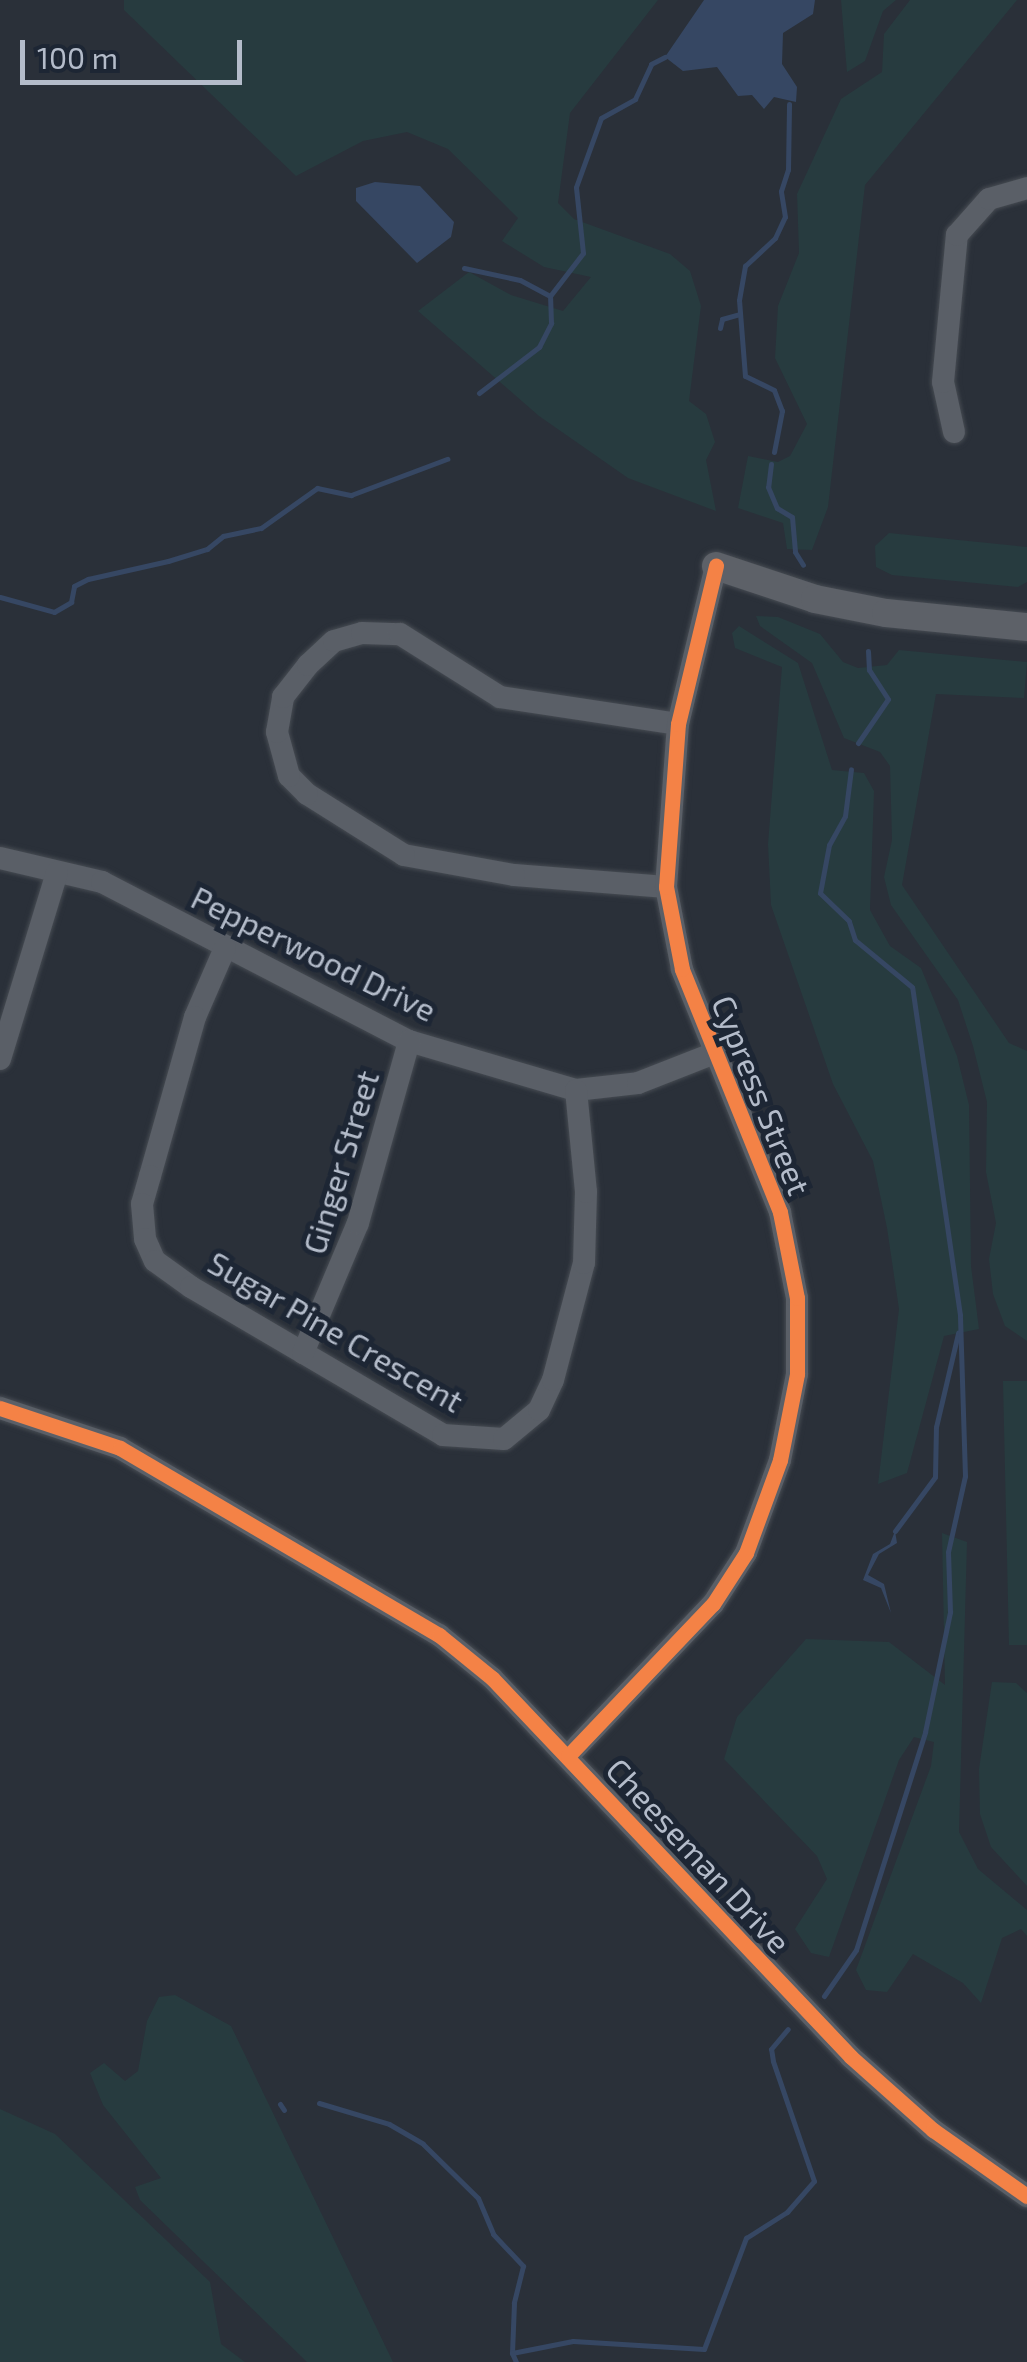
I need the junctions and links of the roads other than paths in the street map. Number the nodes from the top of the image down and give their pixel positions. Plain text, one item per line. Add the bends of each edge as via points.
1 (1027, 188) edge
2 (954, 432) dead end
3 (716, 566) joint
4 (1027, 627) edge
5 (678, 724) junction
6 (0, 858) edge
7 (57, 872) junction
8 (666, 888) junction
9 (225, 948) junction
10 (409, 1041) junction
11 (1, 1052) edge
12 (717, 1052) junction
13 (576, 1090) junction
14 (304, 1353) junction
15 (0, 1408) edge
16 (568, 1756) junction
17 (1025, 2192) edge

1 - 2 street via 989,199 957,235 943,382
3 - 4 main road via 814,599
3 - 5 street, Cypress Street
5 - 8 street, Cypress Street
5 - 8 street via 500,697 400,634 362,633 334,641 308,665 283,697 277,732 288,776 404,854 514,875
6 - 7 street, Pepperwood Drive
7 - 9 street, Pepperwood Drive via 102,882
7 - 11 street
8 - 12 street, Cypress Street via 682,970
9 - 10 street, Pepperwood Drive
9 - 14 street, Sugar Pine Crescent via 196,1016 142,1222 156,1260
10 - 13 street, Pepperwood Drive
10 - 14 street, Ginger Street via 352,1240
12 - 13 street, Pepperwood Drive via 638,1083
12 - 16 street, Cypress Street via 761,1154 794,1274 797,1374 787,1429 758,1528 713,1604
13 - 14 street, Sugar Pine Crescent via 586,1192 584,1263 553,1380 540,1410 520,1430 486,1443 443,1434
15 - 16 street, Cheeseman Drive via 120,1448 439,1635
16 - 17 street, Cheeseman Drive via 851,2056 933,2130

